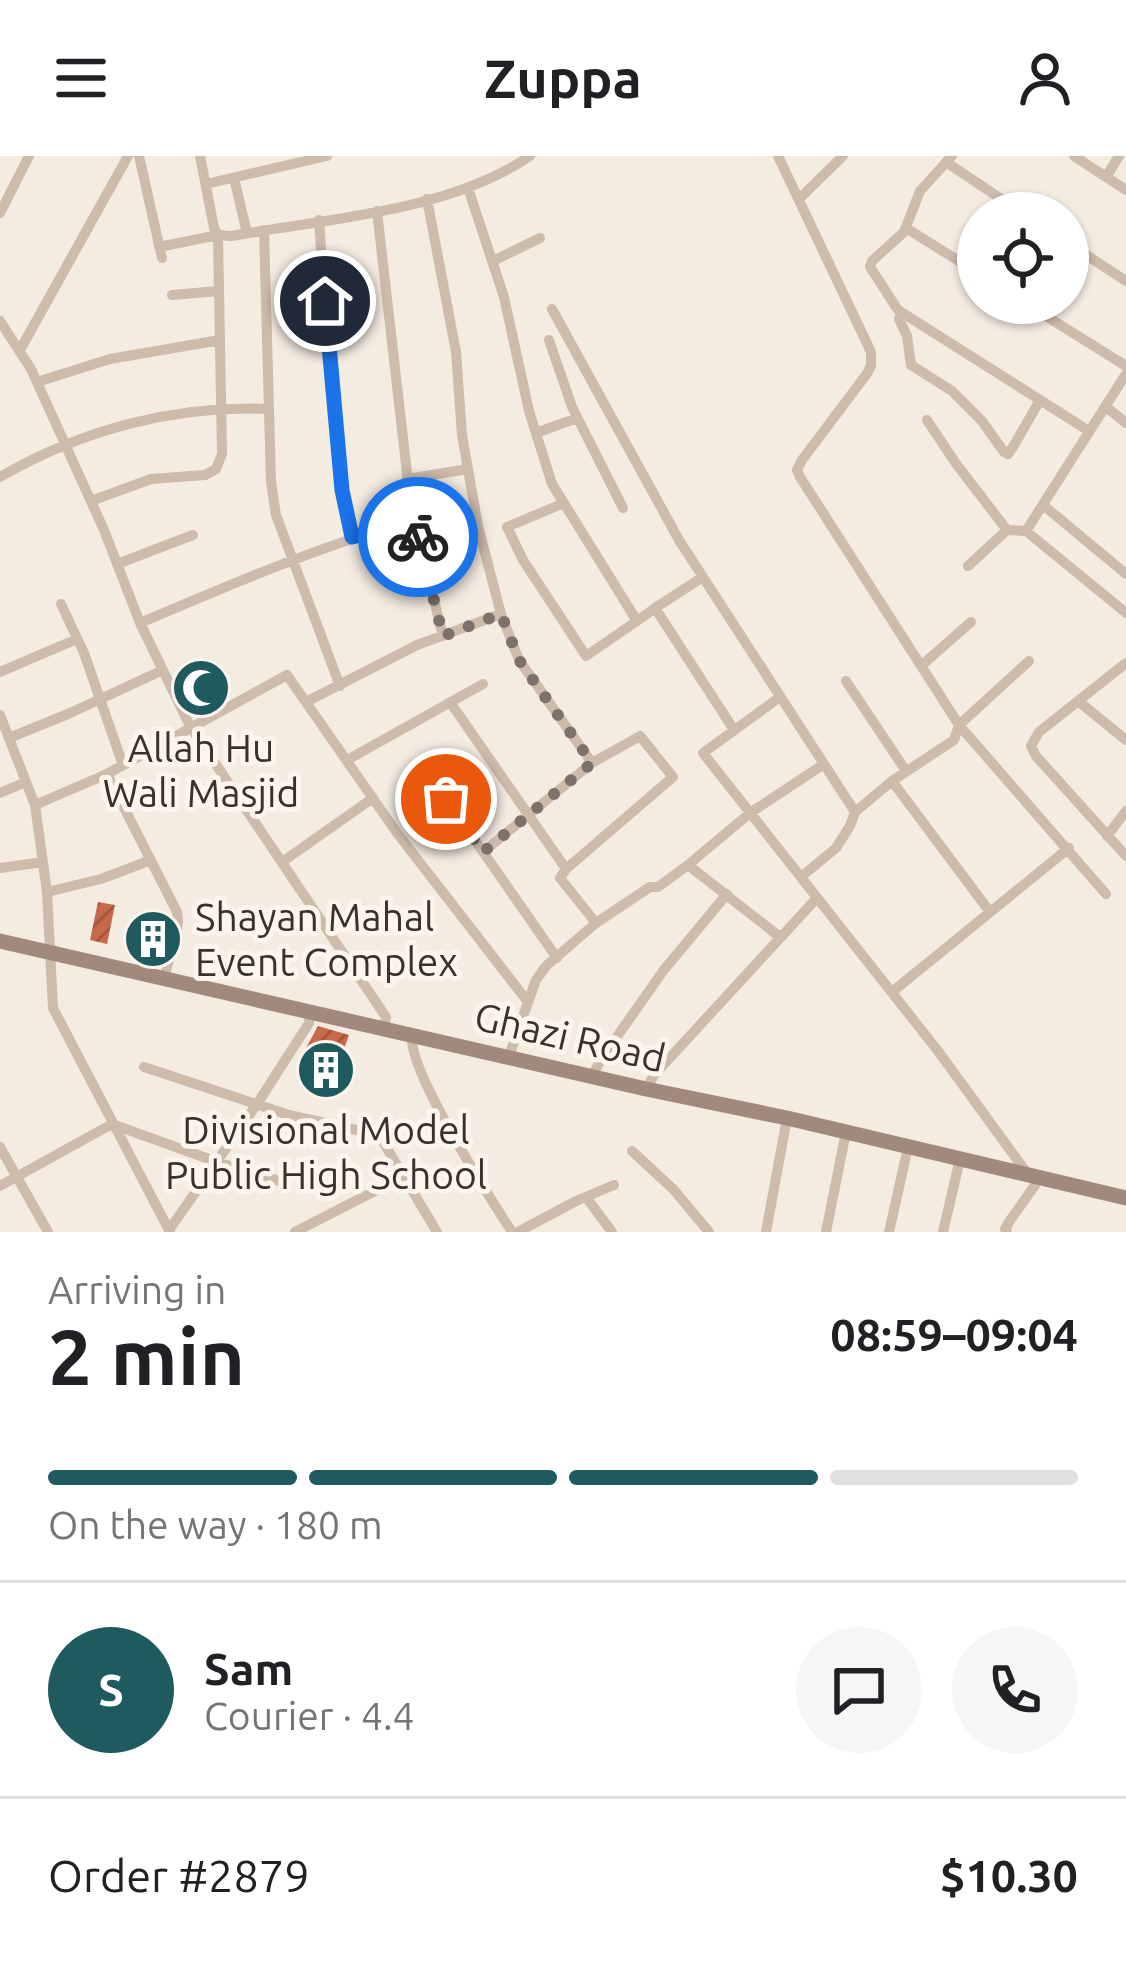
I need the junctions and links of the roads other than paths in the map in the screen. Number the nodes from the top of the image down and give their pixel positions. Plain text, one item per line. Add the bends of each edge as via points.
1 (29, 156) edge
2 (128, 156) edge
3 (139, 156) edge
4 (200, 156) edge
5 (327, 156) edge
6 (530, 156) edge
7 (778, 156) edge
8 (843, 156) edge
9 (1074, 156) edge
10 (1119, 156) edge
11 (949, 159) edge
12 (1106, 177) junction
13 (234, 178) junction
14 (206, 184) junction
15 (468, 188) junction
16 (1126, 190) edge
17 (994, 192) edge
18 (427, 199) junction
19 (799, 200) junction
20 (377, 212) junction
21 (0, 213) edge
22 (320, 220) junction
23 (906, 228) junction
24 (264, 230) junction
25 (247, 233) junction
26 (218, 235) junction
27 (540, 238) dead end
28 (1089, 257) edge
29 (957, 260) edge
30 (493, 261) junction
31 (1126, 281) edge
32 (220, 291) junction
33 (172, 295) dead end
34 (552, 309) dead end
35 (902, 313) junction
36 (0, 321) edge
37 (1057, 324) edge
38 (220, 340) junction
39 (549, 340) dead end
40 (20, 350) junction
41 (1126, 370) edge
42 (38, 382) junction
43 (1040, 400) junction
44 (1106, 407) junction
45 (221, 409) junction
46 (268, 409) junction
47 (577, 418) junction
48 (927, 420) dead end
49 (1126, 423) edge
50 (1089, 431) junction
51 (536, 433) junction
52 (66, 445) junction
53 (468, 469) junction
54 (0, 477) edge
55 (407, 479) junction
56 (91, 501) junction
57 (564, 503) junction
58 (1043, 506) junction
59 (623, 508) dead end
60 (414, 520) junction
61 (1006, 530) junction
62 (1026, 531) junction
63 (193, 535) dead end
64 (352, 537) junction
65 (291, 559) junction
66 (117, 564) junction
67 (968, 566) dead end
68 (1126, 574) edge
69 (703, 577) junction
70 (61, 604) dead end
71 (656, 608) junction
72 (1126, 613) edge
73 (501, 614) junction
74 (637, 621) junction
75 (970, 622) dead end
76 (140, 623) junction
77 (443, 636) junction
78 (77, 639) junction
79 (1029, 661) dead end
80 (1126, 663) edge
81 (922, 665) junction
82 (163, 670) junction
83 (0, 672) edge
84 (846, 681) dead end
85 (483, 684) dead end
86 (340, 686) junction
87 (780, 697) junction
88 (101, 699) junction
89 (451, 701) junction
90 (1078, 701) junction
91 (306, 702) junction
92 (0, 716) edge
93 (959, 725) junction
94 (190, 726) junction
95 (734, 730) junction
96 (9, 738) junction
97 (1126, 740) edge
98 (14, 752) junction
99 (0, 758) edge
100 (347, 760) junction
101 (592, 763) junction
102 (824, 764) junction
103 (123, 765) junction
104 (906, 771) junction
105 (428, 772) dead end
106 (107, 774) junction
107 (892, 781) junction
108 (26, 782) junction
109 (0, 793) edge
110 (373, 798) junction
111 (35, 805) junction
112 (1126, 811) edge
113 (855, 812) junction
114 (750, 813) junction
115 (528, 816) junction
116 (1107, 836) junction
117 (1069, 848) junction
118 (483, 852) junction
119 (1126, 856) edge
120 (151, 860) junction
121 (43, 862) junction
122 (282, 862) junction
123 (688, 865) junction
124 (0, 868) edge
125 (566, 869) junction
126 (800, 877) junction
127 (47, 892) junction
128 (1106, 893) dead end
129 (727, 894) junction
130 (816, 899) junction
131 (990, 912) junction
132 (596, 923) junction
133 (780, 937) junction
134 (0, 941) edge
135 (52, 954) junction
136 (557, 958) junction
137 (164, 979) junction
138 (892, 992) junction
139 (528, 1002) junction
140 (310, 1013) junction
141 (384, 1029) junction
142 (412, 1035) junction
143 (509, 1056) junction
144 (144, 1067) dead end
145 (592, 1076) junction
146 (646, 1089) junction
147 (257, 1104) junction
148 (788, 1118) junction
149 (112, 1124) junction
150 (846, 1132) junction
151 (0, 1147) edge
152 (908, 1147) junction
153 (632, 1151) dead end
154 (960, 1159) junction
155 (217, 1162) junction
156 (404, 1176) junction
157 (1034, 1176) junction
158 (16, 1177) junction
159 (283, 1182) dead end
160 (614, 1185) dead end
161 (0, 1186) edge
162 (586, 1197) junction
163 (1126, 1198) edge
164 (169, 1231) edge
165 (48, 1232) edge
166 (295, 1232) edge
167 (437, 1232) edge
168 (515, 1232) edge
169 (611, 1232) edge
170 (709, 1232) edge
171 (766, 1232) edge
172 (826, 1232) edge
173 (889, 1232) edge
174 (944, 1232) edge
175 (1007, 1232) edge

1 - 21 street
2 - 40 street
3 - 26 street via 160,252
4 - 14 street
5 - 13 street
6 - 15 street
7 - 19 street
8 - 19 street
9 - 12 street
10 - 12 street
11 - 17 street
11 - 23 street via 920,191
12 - 16 street
13 - 14 street
13 - 25 street
14 - 26 street
15 - 18 street
15 - 30 street
18 - 20 street
18 - 53 street
19 - 81 street via 872,366 797,470
20 - 22 street
20 - 55 street
22 - 24 street
22 - 64 street via 334,423
23 - 29 street
23 - 35 street via 870,267
24 - 25 street
24 - 46 street
25 - 26 street
26 - 32 street
27 - 30 street
28 - 31 street
30 - 51 street
32 - 33 street
32 - 38 street
34 - 69 street
35 - 43 street
35 - 43 street via 911,365 952,391 1004,452
36 - 40 street
37 - 41 street
38 - 42 street via 110,359
38 - 45 street
39 - 47 street
40 - 42 street
41 - 44 street
42 - 52 street
43 - 50 street
44 - 49 street
44 - 50 street
45 - 46 street
45 - 52 street via 138,420
45 - 56 street via 216,469 151,479
46 - 65 street via 273,499
47 - 51 street
47 - 59 street
48 - 61 street
50 - 58 street
51 - 57 street
52 - 54 street
52 - 56 street
53 - 55 street
53 - 73 street
55 - 60 street
56 - 66 street
57 - 74 street
57 - 74 street via 507,526 523,560 586,656
58 - 62 street
58 - 68 street
60 - 64 street
60 - 77 street
61 - 62 street
61 - 67 street
62 - 72 street
63 - 66 street
64 - 65 street
65 - 76 street
65 - 86 street
66 - 76 street
69 - 71 street
69 - 87 street
70 - 78 street
71 - 74 street
71 - 95 street
73 - 77 street
73 - 101 street via 519,660
75 - 81 street
76 - 82 street
77 - 86 street
78 - 83 street
78 - 88 street
79 - 93 street
80 - 90 street
81 - 93 street
82 - 88 street
82 - 94 street
84 - 104 street
85 - 89 street
86 - 91 street
87 - 95 street
87 - 102 street
88 - 96 street
88 - 103 street
89 - 100 street
89 - 115 street
90 - 97 street
90 - 116 street via 1031,746
91 - 94 street via 287,675
91 - 100 street
92 - 96 street
93 - 104 street via 953,740
93 - 117 street
94 - 103 street
94 - 122 street
95 - 114 street via 703,753
96 - 98 street
98 - 99 street
98 - 108 street
100 - 110 street
101 - 115 street
101 - 125 street via 640,736 674,776
102 - 113 street
102 - 114 street
103 - 106 street
104 - 107 street
105 - 118 street
106 - 111 street
106 - 120 street
107 - 113 street
107 - 131 street
108 - 109 street
108 - 111 street
110 - 122 street
110 - 139 street
111 - 121 street
112 - 116 street
113 - 126 street via 836,848
114 - 123 street
114 - 126 street
115 - 118 street
115 - 125 street
116 - 119 street
117 - 128 street
117 - 131 street
118 - 136 street
120 - 127 street
120 - 137 street via 178,912
121 - 124 street
121 - 127 street
122 - 141 street via 386,1017
123 - 129 street
123 - 132 street
125 - 132 street via 560,878
126 - 130 street
127 - 135 street
129 - 133 street
129 - 145 street
130 - 133 street
130 - 138 street
131 - 138 street
132 - 136 street
133 - 146 street
134 - 135 main road, Ghazi Road
135 - 137 main road, Ghazi Road
135 - 149 street via 53,1007
136 - 139 street
137 - 140 main road, Ghazi Road
138 - 157 street
139 - 143 street
140 - 141 main road, Ghazi Road
140 - 147 street
141 - 142 main road, Ghazi Road
142 - 143 main road, Ghazi Road
142 - 168 street via 424,1078
143 - 145 main road, Ghazi Road
144 - 147 street
145 - 146 main road, Ghazi Road
146 - 148 main road, Ghazi Road
147 - 155 street
147 - 156 street via 379,1135
148 - 150 main road, Ghazi Road
148 - 171 street
149 - 155 street
149 - 158 street
149 - 164 street
150 - 152 main road, Ghazi Road
150 - 172 street
151 - 158 street
152 - 154 main road, Ghazi Road
152 - 173 street
153 - 170 street
154 - 157 main road, Ghazi Road
154 - 174 street
155 - 159 street
155 - 164 street
156 - 166 street
156 - 167 street
157 - 163 main road, Ghazi Road
157 - 175 street
158 - 161 street
158 - 165 street
160 - 162 street
162 - 168 street
162 - 169 street

